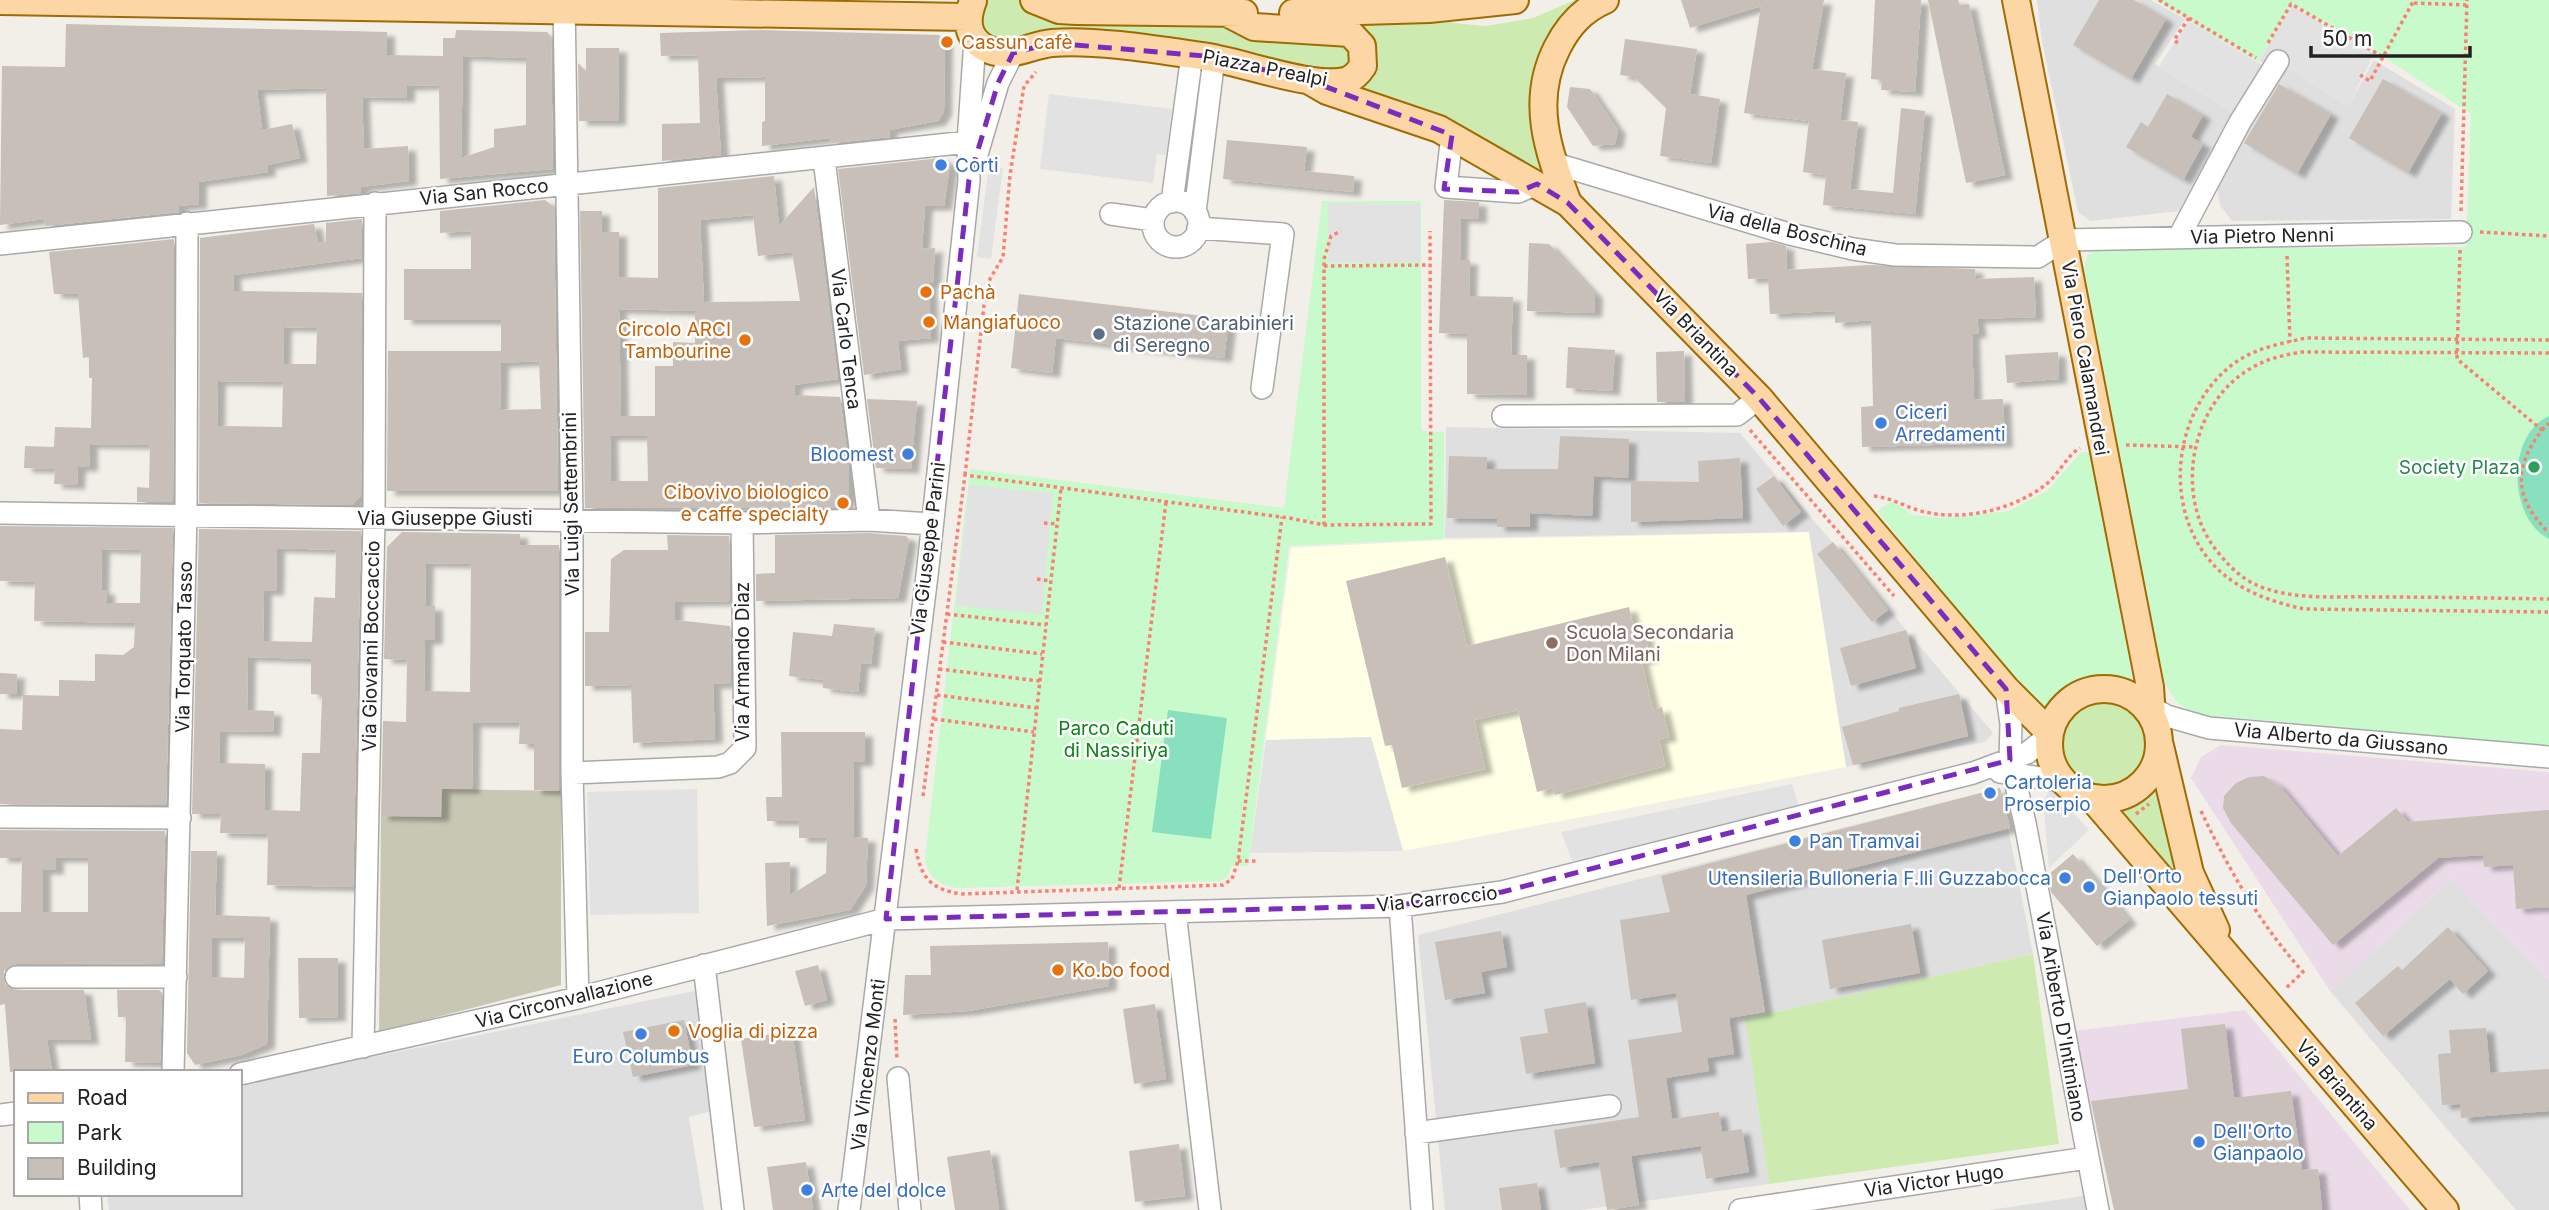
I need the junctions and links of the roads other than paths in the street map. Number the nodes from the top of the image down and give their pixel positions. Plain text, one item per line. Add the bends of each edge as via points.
1 (1515, 0) edge
2 (1605, 0) edge
3 (2015, 0) edge
4 (0, 1) edge
5 (1039, 2) edge
6 (275, 3) edge
7 (564, 5) edge
8 (1175, 6) edge
9 (1226, 7) edge
10 (972, 19) edge
11 (1013, 53) junction
12 (1203, 56) junction
13 (2278, 61) dead end
14 (1308, 79) junction
15 (1452, 135) junction
16 (968, 142) junction
17 (824, 159) junction
18 (1553, 163) junction
19 (970, 180) junction
20 (566, 183) junction
21 (1537, 184) junction
22 (1172, 202) junction
23 (375, 203) junction
24 (1568, 203) junction
25 (1111, 214) dead end
26 (1153, 220) junction
27 (1196, 220) junction
28 (187, 223) junction
29 (2461, 232) road end
30 (2179, 237) junction
31 (2064, 240) junction
32 (0, 244) edge
33 (1262, 388) dead end
34 (1759, 398) junction
35 (1503, 416) dead end
36 (0, 513) edge
37 (186, 514) junction
38 (374, 517) junction
39 (572, 519) junction
40 (869, 520) junction
41 (742, 523) junction
42 (931, 524) junction
43 (2006, 689) junction
44 (2150, 717) junction
45 (2050, 734) junction
46 (2549, 757) edge
47 (2011, 766) junction
48 (572, 772) junction
49 (2052, 779) junction
50 (2092, 798) junction
51 (0, 817) edge
52 (180, 818) junction
53 (2025, 823) junction
54 (1400, 906) junction
55 (1175, 912) junction
56 (886, 919) junction
57 (2230, 959) junction
58 (704, 965) junction
59 (16, 977) dead end
60 (176, 977) junction
61 (578, 998) junction
62 (363, 1047) junction
63 (173, 1070) edge
64 (242, 1074) edge
65 (898, 1078) road end
66 (1610, 1106) dead end
67 (1416, 1133) junction
68 (2087, 1158) junction
69 (733, 1210) edge
70 (849, 1210) edge
71 (910, 1210) edge
72 (1210, 1210) edge
73 (1422, 1210) edge
74 (1740, 1210) edge
75 (2098, 1210) edge
76 (2445, 1210) edge

1 - 9 main road via 1416,9
2 - 18 main road via 1579,16 1549,64 1542,111
3 - 31 main road, Via Piero Calamandrei
4 - 6 main road
5 - 8 main road, Piazza Prealpi via 1076,11
6 - 7 main road
7 - 10 main road
7 - 20 street, Via Luigi Settembrini
8 - 9 main road, Piazza Prealpi
9 - 14 main road, Piazza Prealpi via 1254,27 1340,31 1358,39 1364,56 1358,74 1341,81
10 - 11 main road via 986,48
10 - 16 street, Via Giuseppe Parini
11 - 12 main road, Piazza Prealpi via 1052,43 1079,43
11 - 19 street, Via Giuseppe Parini via 998,83
12 - 14 main road, Piazza Prealpi
12 - 22 street
12 - 27 street
13 - 30 street via 2240,121
14 - 15 main road, Via Briantina via 1327,91
15 - 21 main road, Via Briantina
15 - 21 street via 1446,187 1518,192
16 - 17 street, Via San Rocco
16 - 19 street, Via Giuseppe Parini
17 - 20 street, Via San Rocco
17 - 40 street, Via Carlo Tenca
18 - 24 main road
18 - 31 street, Via della Boschina via 1853,249 1895,255 2038,257
19 - 42 street, Via Giuseppe Parini
20 - 23 street, Via San Rocco
20 - 39 street, Via Luigi Settembrini
21 - 24 main road, Via Briantina
22 - 26 street via 1160,208
22 - 27 street via 1185,203
23 - 28 street, Via San Rocco
23 - 38 street, Via Giovanni Boccaccio
24 - 34 main road, Via Briantina
25 - 26 street
26 - 27 street via 1155,234 1172,247 1192,240
27 - 33 street via 1283,234
28 - 32 street, Via San Rocco
28 - 37 street, Via Torquato Tasso
29 - 30 street, Via Pietro Nenni
30 - 31 street, Via Pietro Nenni
31 - 44 main road, Via Piero Calamandrei
34 - 35 street via 1737,415
34 - 43 main road, Via Briantina via 1838,513
36 - 37 street, Via Giuseppe Giusti
37 - 38 street, Via Giuseppe Giusti
37 - 52 street, Via Torquato Tasso
38 - 39 street, Via Giuseppe Giusti
38 - 62 street, Via Giovanni Boccaccio
39 - 41 street, Via Giuseppe Giusti
39 - 48 street, Via Luigi Settembrini
40 - 41 street, Via Giuseppe Giusti
40 - 42 street, Via Giuseppe Giusti
41 - 48 street, Via Armando Diaz via 745,748 730,763 718,767
42 - 56 street, Via Giuseppe Parini
43 - 45 main road, Via Briantina
43 - 47 street
44 - 45 main road via 2112,690 2083,694 2066,705
44 - 46 street, Via Alberto da Giussano via 2209,728
44 - 50 main road via 2152,771 2138,788 2120,797
44 - 57 main road, Via Briantina via 2190,873
45 - 47 street, Via Carroccio
45 - 49 main road
47 - 49 street, Via Carroccio
47 - 53 street, Via Ariberto D'Intimiano
47 - 54 street, Via Carroccio via 1503,892
48 - 61 street, Via Luigi Settembrini
49 - 50 main road
49 - 53 street, Via Ariberto D'Intimiano via 2028,796
50 - 57 main road, Via Briantina
51 - 52 street
52 - 60 street, Via Torquato Tasso
53 - 68 street, Via Ariberto D'Intimiano
54 - 55 street, Via Carroccio
54 - 67 street
55 - 56 street, Via Carroccio
55 - 72 street
56 - 58 street, Via Circonvallazione
56 - 70 street, Via Vincenzo Monti
57 - 76 main road, Via Briantina
58 - 61 street, Via Circonvallazione
58 - 69 street
59 - 60 street
60 - 63 street, Via Torquato Tasso
61 - 62 street, Via Circonvallazione
62 - 64 street, Via Circonvallazione
65 - 71 street
66 - 67 street
67 - 73 street
68 - 74 street, Via Victor Hugo
68 - 75 street, Via Ariberto D'Intimiano

